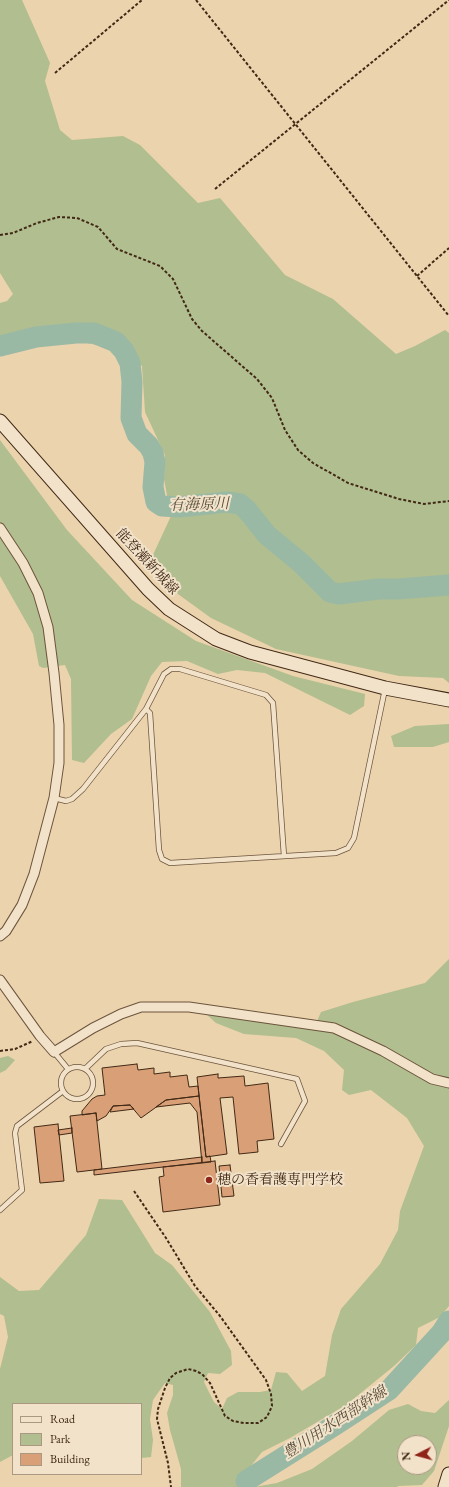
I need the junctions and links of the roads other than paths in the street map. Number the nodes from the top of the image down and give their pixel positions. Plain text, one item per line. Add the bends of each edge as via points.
1 (0, 421) edge
2 (0, 528) edge
3 (385, 688) junction
4 (449, 700) edge
5 (146, 709) junction
6 (54, 798) junction
7 (284, 856) junction
8 (0, 936) edge
9 (0, 980) edge
10 (54, 1052) junction
11 (68, 1069) junction
12 (85, 1069) junction
13 (449, 1083) edge
14 (63, 1091) junction
15 (281, 1144) dead end
16 (0, 1210) edge
17 (449, 1474) edge
18 (445, 1487) edge

1 - 3 main road, 能登瀬新城線 via 148,589 169,609 216,640 250,652
2 - 6 street via 24,562 38,594 48,627 59,726 59,762
3 - 4 main road, 能登瀬新城線
3 - 7 lane via 354,838 348,848 336,853
5 - 6 lane via 83,789 66,801
5 - 7 lane via 150,713 158,850 162,859 170,863
5 - 7 lane via 164,674 171,670 180,669 266,695 273,703
6 - 8 street via 34,874 22,904 6,931
9 - 10 street
10 - 11 lane
10 - 13 street via 93,1028 142,1007 189,1007 334,1028 432,1079
11 - 12 lane
11 - 14 lane via 62,1077
12 - 14 lane via 92,1078 89,1093 85,1097 75,1099
12 - 15 lane via 106,1049 121,1044 137,1043 297,1079 305,1102
14 - 16 lane via 17,1126 15,1133 22,1190
17 - 18 main road

